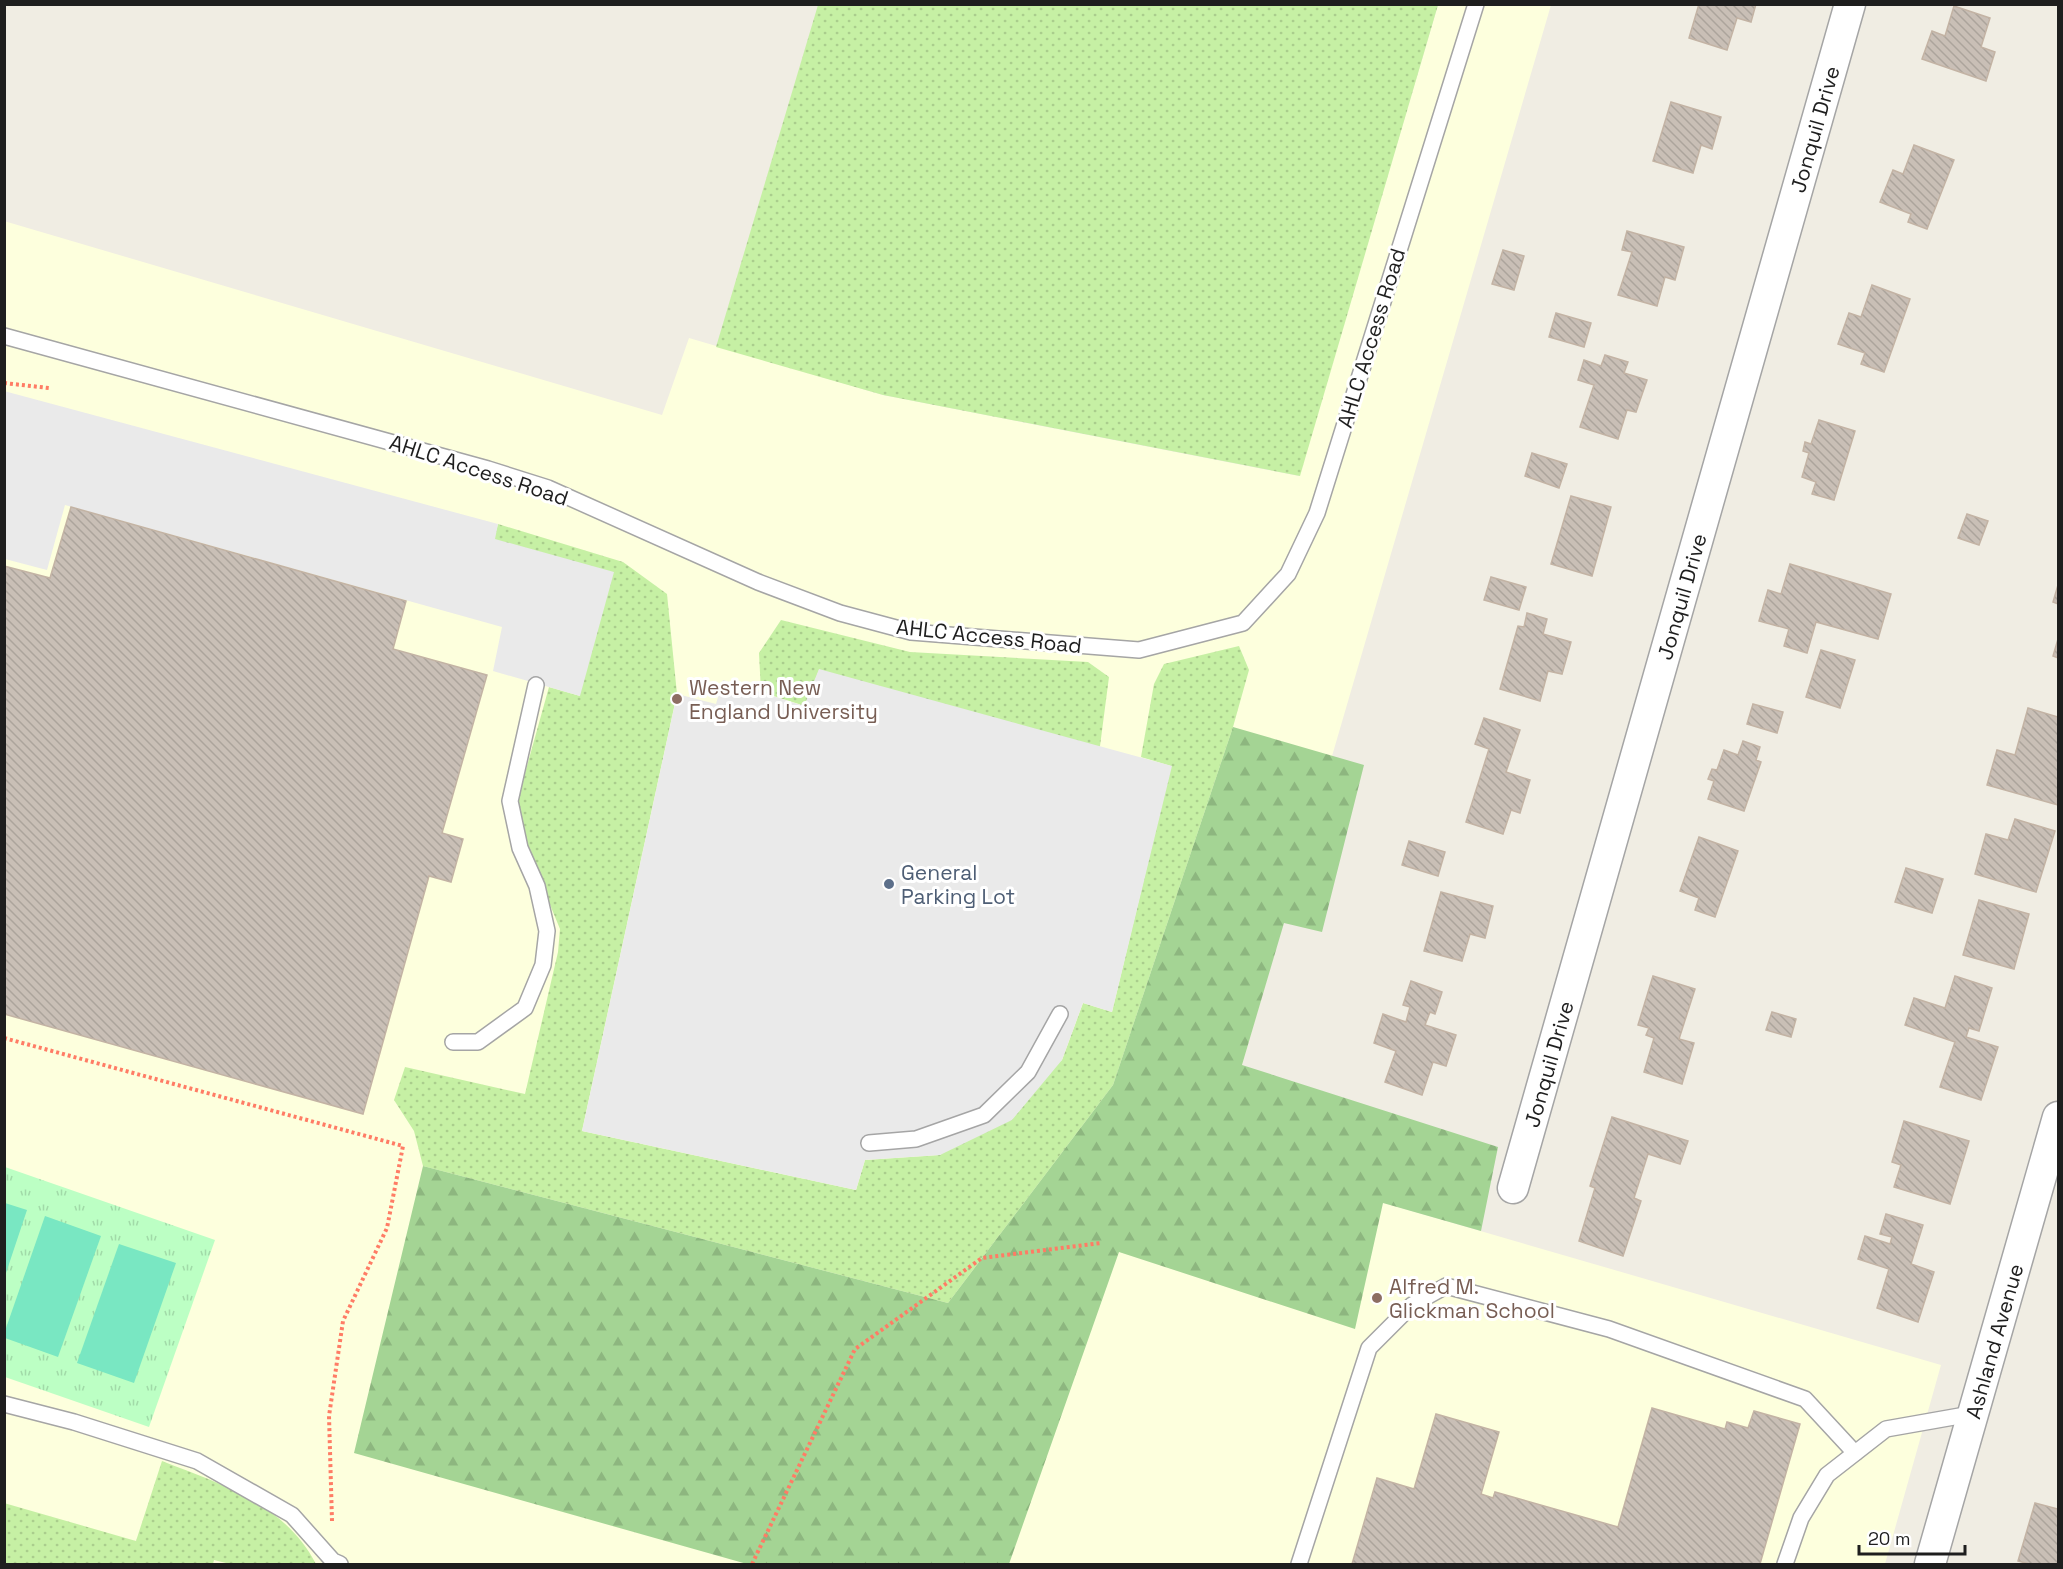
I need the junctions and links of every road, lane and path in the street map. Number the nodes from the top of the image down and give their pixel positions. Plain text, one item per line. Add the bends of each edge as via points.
1 (1476, 4) edge
2 (1850, 4) edge
3 (4, 336) edge
4 (4, 383) edge
5 (49, 388) dead end
6 (536, 685) dead end
7 (1060, 1014) dead end
8 (4, 1038) edge
9 (453, 1042) dead end
10 (2058, 1117) edge
11 (869, 1143) dead end
12 (1513, 1188) dead end
13 (1101, 1243) dead end
14 (4, 1404) edge
15 (1971, 1414) junction
16 (1855, 1453) junction
17 (337, 1563) edge
18 (752, 1564) edge
19 (1299, 1564) edge
20 (1785, 1564) edge
21 (1930, 1564) edge

1 - 3 lane, AHLC Access Road via 1317,513 1288,574 1243,623 1139,650 911,632 840,614 538,485
2 - 12 street, Jonquil Drive
4 - 5 path
6 - 9 lane via 510,801 520,848 537,886 547,931 543,965 525,1008 478,1042
7 - 11 lane via 1028,1072 984,1115 916,1139
8 - 17 path via 403,1146 387,1228 343,1321 329,1416
10 - 15 street, Ashland Avenue
13 - 18 path via 982,1258 855,1349
14 - 17 lane via 196,1461 292,1515
15 - 16 lane via 1886,1429
15 - 21 street, Ashland Avenue
16 - 19 lane via 1805,1399 1609,1329 1446,1287 1412,1305 1369,1348
16 - 20 lane via 1827,1475 1801,1518

